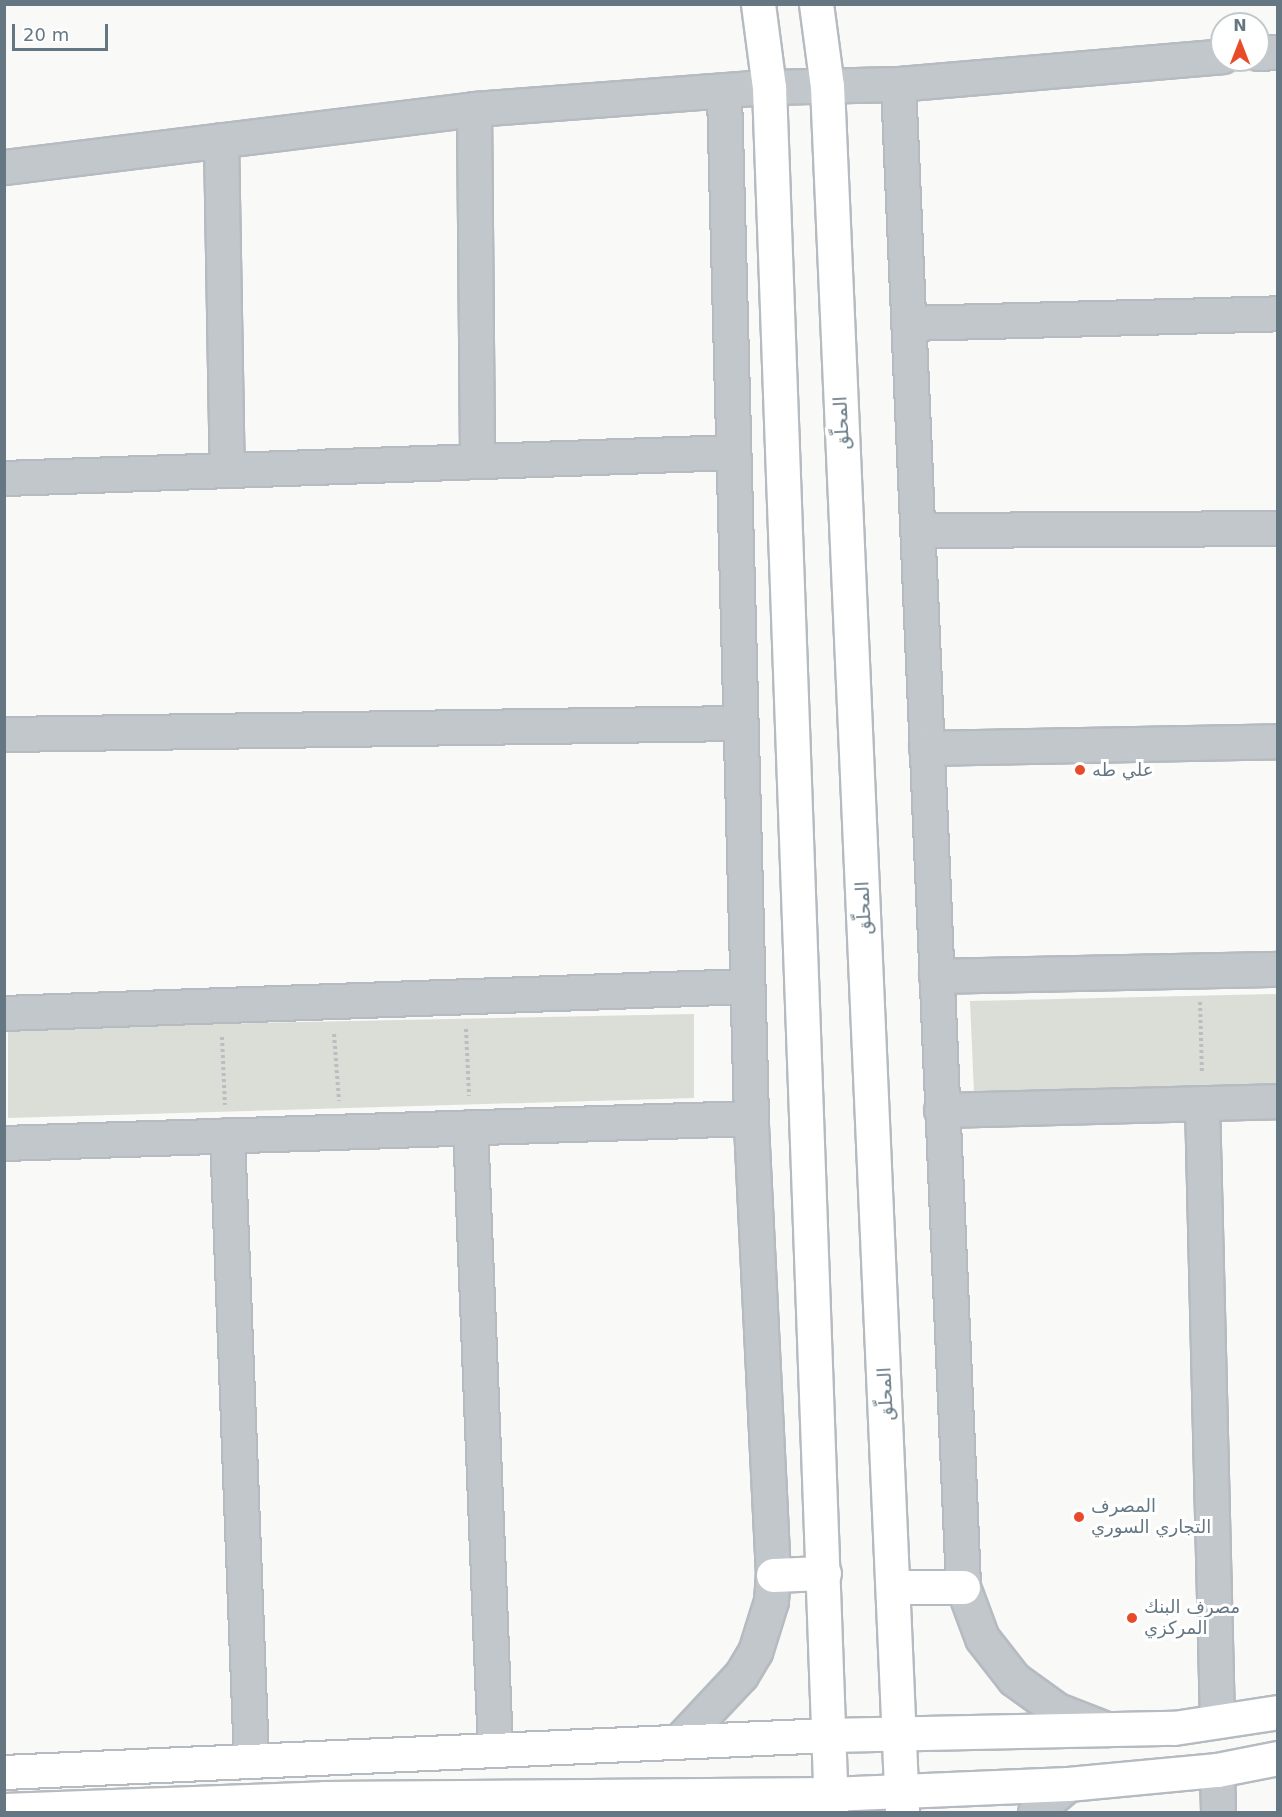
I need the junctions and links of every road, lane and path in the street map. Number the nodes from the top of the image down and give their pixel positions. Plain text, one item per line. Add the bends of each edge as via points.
1 (758, 4) edge
2 (816, 4) edge
3 (1210, 58) edge
4 (898, 84) junction
5 (827, 86) junction
6 (769, 87) junction
7 (724, 92) junction
8 (474, 109) junction
9 (221, 140) junction
10 (4, 167) edge
11 (1278, 313) edge
12 (908, 323) junction
13 (733, 452) junction
14 (477, 460) junction
15 (227, 470) junction
16 (4, 478) edge
17 (1278, 528) edge
18 (917, 530) junction
19 (740, 723) junction
20 (4, 734) edge
21 (1278, 741) edge
22 (926, 748) junction
23 (1278, 969) edge
24 (1199, 970) junction
25 (936, 976) junction
26 (747, 987) junction
27 (465, 997) junction
28 (331, 1001) junction
29 (221, 1005) junction
30 (4, 1013) edge
31 (1278, 1101) edge
32 (1202, 1103) junction
33 (941, 1110) junction
34 (751, 1118) junction
35 (470, 1127) junction
36 (341, 1132) junction
37 (227, 1135) junction
38 (4, 1143) edge
39 (824, 1573) junction
40 (773, 1575) junction
41 (895, 1587) junction
42 (963, 1587) junction
43 (1278, 1712) edge
44 (1217, 1721) junction
45 (1106, 1729) junction
46 (900, 1732) junction
47 (828, 1735) junction
48 (679, 1741) junction
49 (495, 1749) junction
50 (1278, 1758) edge
51 (250, 1759) junction
52 (1217, 1770) junction
53 (4, 1772) edge
54 (1068, 1784) junction
55 (902, 1802) edge
56 (681, 1803) edge
57 (830, 1803) edge
58 (535, 1804) edge
59 (324, 1805) edge
60 (4, 1810) edge
61 (1035, 1812) edge
62 (1218, 1812) edge

1 - 6 main road
2 - 5 main road, المحلّق
3 - 4 street
4 - 5 street
4 - 12 street
5 - 6 street
5 - 41 main road, المحلّق
6 - 7 street
6 - 39 main road
7 - 8 street
7 - 13 street
8 - 9 street
8 - 14 street
9 - 10 street
9 - 15 street
11 - 12 street
12 - 18 street
13 - 14 street
13 - 19 street
14 - 15 street
15 - 16 street
17 - 18 street
18 - 22 street
19 - 20 street
19 - 26 street
21 - 22 street
22 - 25 street
23 - 24 street
24 - 25 street
24 - 32 path
25 - 33 street
26 - 27 street
26 - 34 street
27 - 28 street
27 - 35 path
28 - 29 street
28 - 36 path
29 - 30 street
29 - 37 path
31 - 32 street
32 - 33 street
32 - 44 street
33 - 42 street
34 - 35 street
34 - 40 street
35 - 36 street
35 - 49 street
36 - 37 street
37 - 38 street
37 - 51 street
39 - 40 main road
39 - 47 main road
40 - 48 street via 771,1601 755,1652 741,1675
41 - 42 main road
41 - 46 main road, المحلّق
42 - 45 street via 982,1638 1014,1679 1057,1710
43 - 44 main road
44 - 45 main road
45 - 46 main road
46 - 47 main road
46 - 55 main road, المحلّق
47 - 48 main road
47 - 57 main road
48 - 49 main road
49 - 51 main road
50 - 52 main road
51 - 53 main road
52 - 54 main road
52 - 62 street
54 - 55 main road
54 - 61 street
55 - 57 main road
56 - 57 main road
56 - 58 main road
58 - 59 main road
59 - 60 main road

